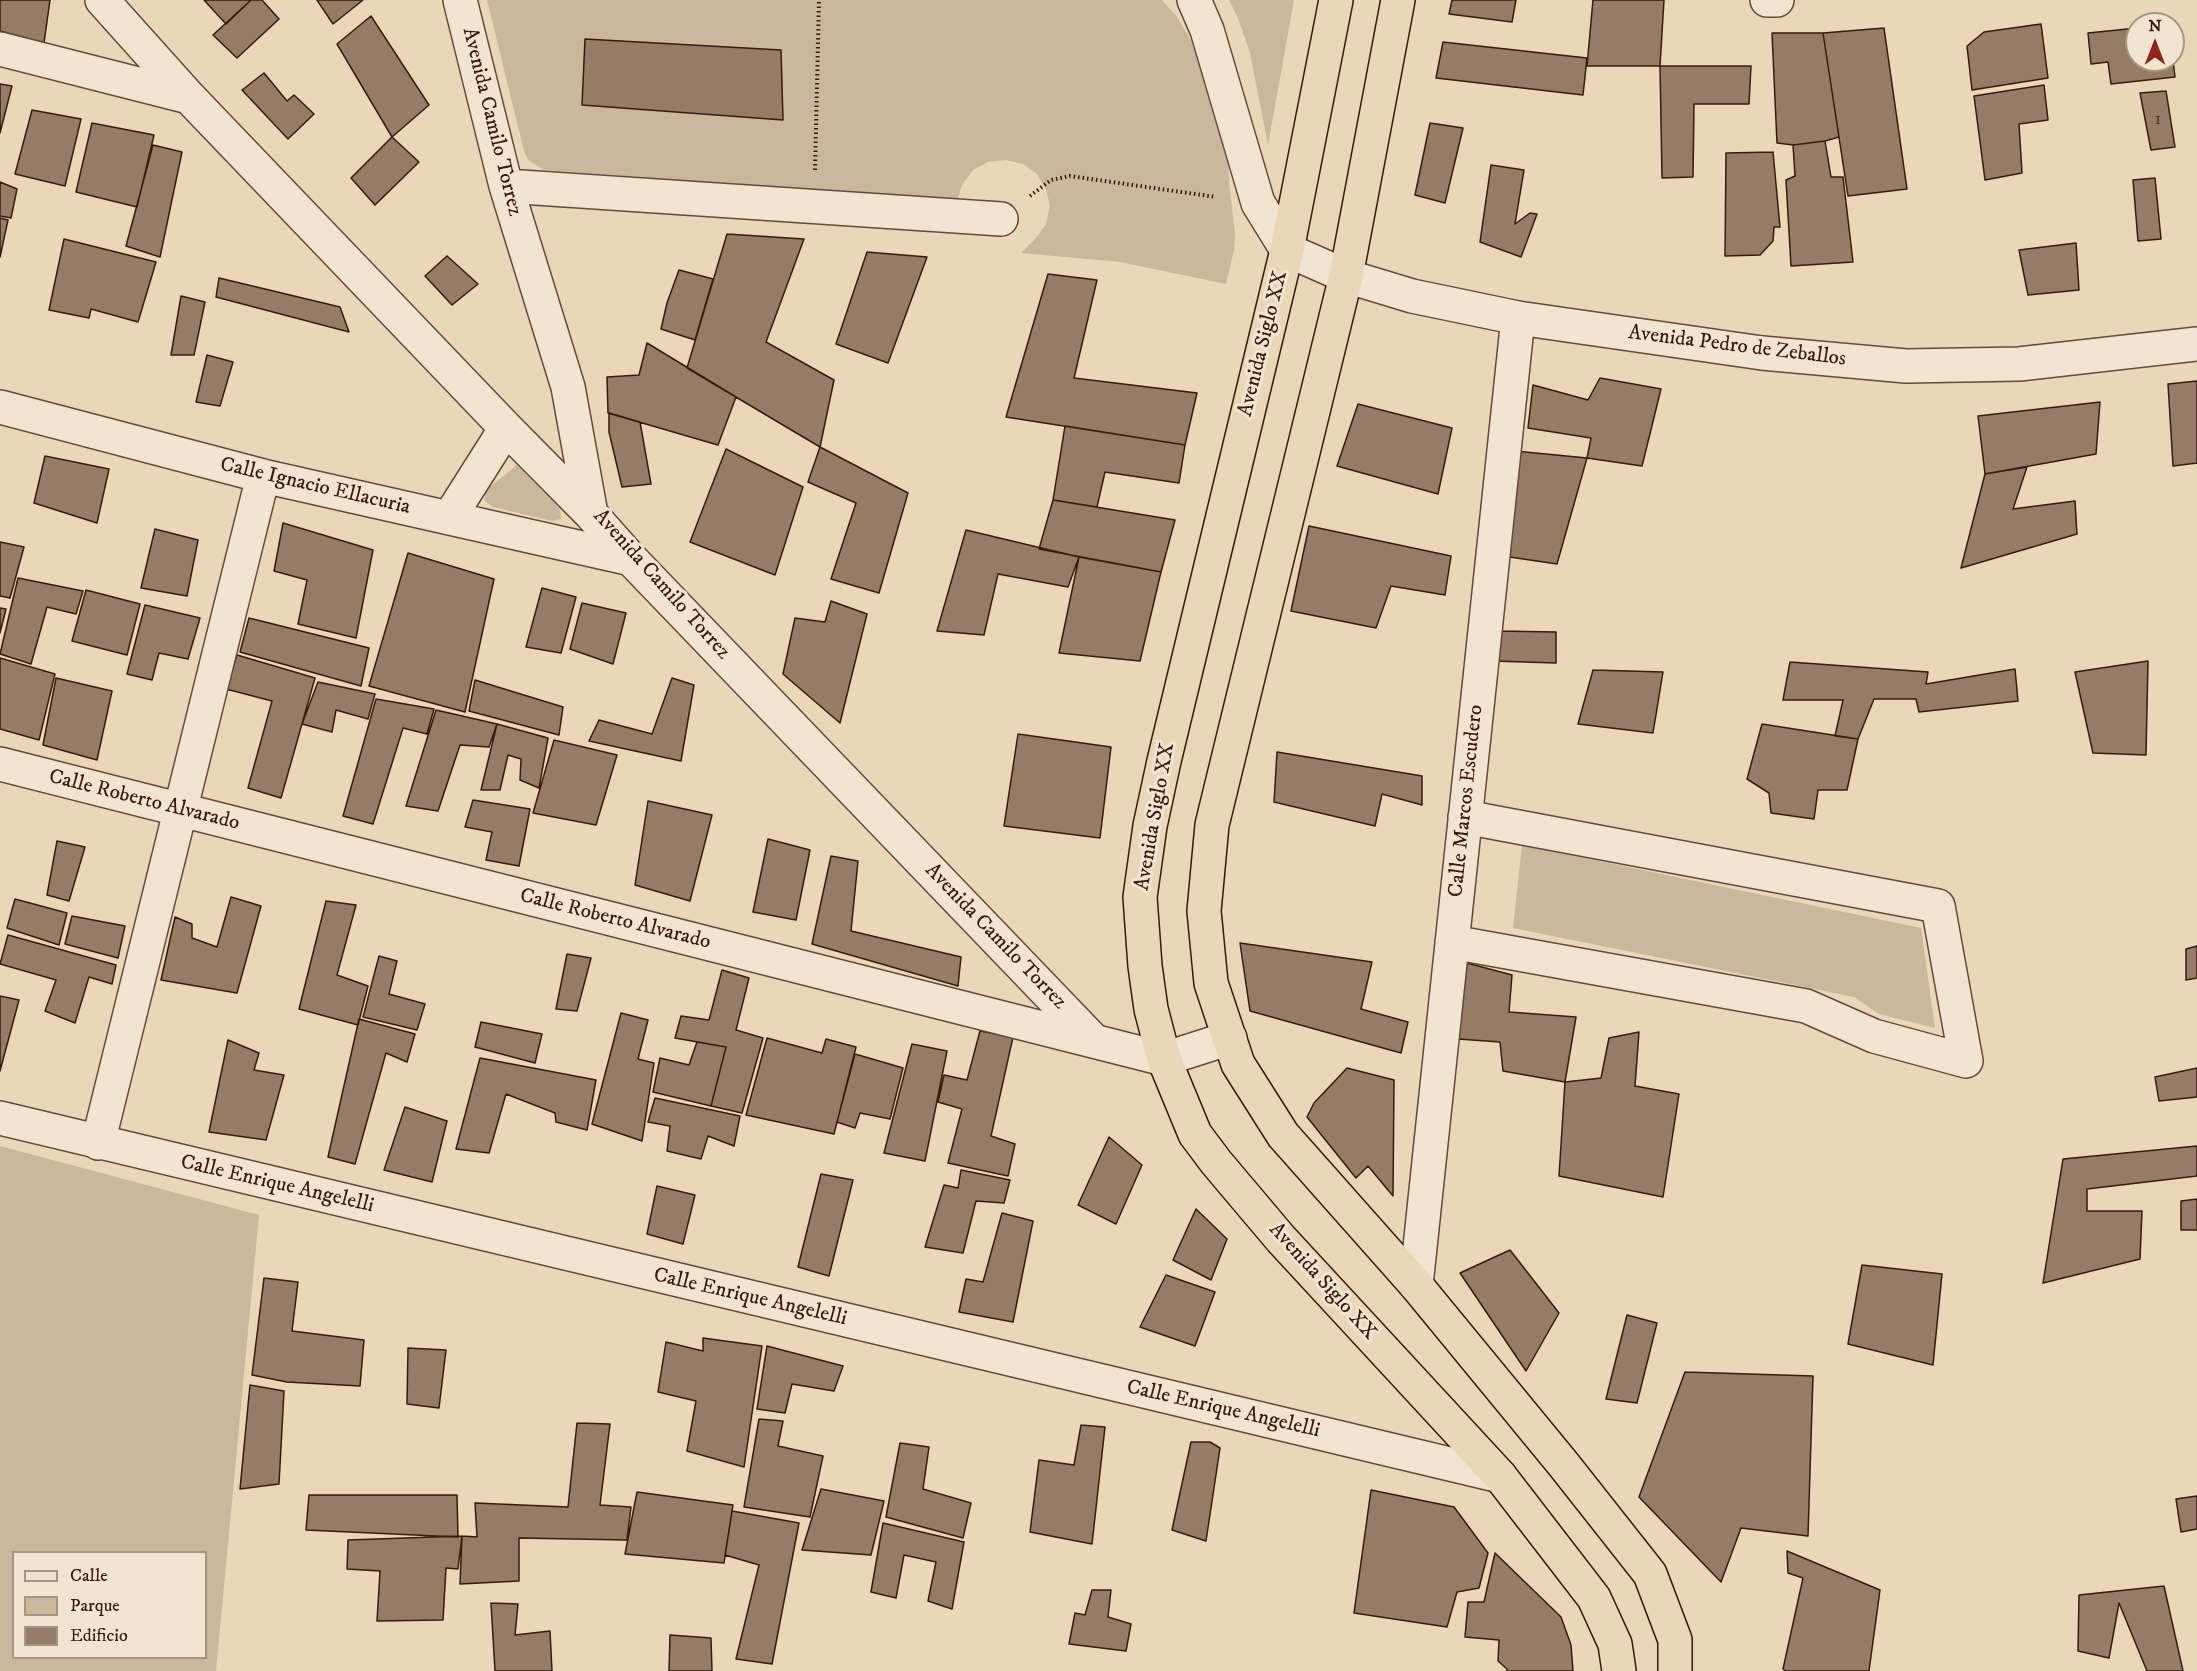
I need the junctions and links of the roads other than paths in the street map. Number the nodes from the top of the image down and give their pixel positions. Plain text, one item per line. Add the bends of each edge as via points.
1 (102, 0) edge
2 (460, 0) edge
3 (1194, 0) edge
4 (1336, 0) edge
5 (1398, 0) edge
6 (1767, 0) edge
7 (1777, 0) edge
8 (0, 50) edge
9 (189, 97) junction
10 (506, 186) junction
11 (1001, 219) road end
12 (1287, 250) junction
13 (1346, 276) junction
14 (1518, 318) junction
15 (2197, 344) edge
16 (0, 407) edge
17 (506, 428) junction
18 (263, 476) junction
19 (591, 513) junction
20 (449, 518) junction
21 (632, 559) junction
22 (0, 764) edge
23 (180, 810) junction
24 (1465, 817) junction
25 (1452, 942) junction
26 (1230, 1038) junction
27 (1094, 1041) junction
28 (1164, 1059) junction
29 (0, 1118) edge
30 (98, 1143) junction
31 (1416, 1285) junction
32 (1500, 1476) junction
33 (1619, 1671) edge
34 (1676, 1671) edge

1 - 9 street
2 - 10 street, Avenida Camilo Torrez
3 - 12 street via 1207,30 1258,203
4 - 12 highway, Avenida Siglo XX
5 - 13 highway
6 - 7 street
8 - 9 street
9 - 17 street
10 - 11 street
10 - 19 street, Avenida Camilo Torrez via 568,387
12 - 13 street, Avenida Pedro de Zeballos
12 - 28 highway, Avenida Siglo XX via 1150,826 1140,897 1151,1009
13 - 14 street, Avenida Pedro de Zeballos via 1412,296
13 - 26 highway via 1212,825 1204,911 1211,983
14 - 15 street, Avenida Pedro de Zeballos via 1762,353 1906,366 2019,364
14 - 24 street, Calle Marcos Escudero
16 - 18 street, Calle Ignacio Ellacuria
17 - 19 street
17 - 20 street
18 - 20 street, Calle Ignacio Ellacuria
18 - 23 street
19 - 21 street, Avenida Camilo Torrez
20 - 21 street, Calle Ignacio Ellacuria
21 - 27 street, Avenida Camilo Torrez
22 - 23 street, Calle Roberto Alvarado
23 - 27 street, Calle Roberto Alvarado
23 - 30 street
24 - 25 street, Calle Marcos Escudero
24 - 25 street via 1938,906 1966,1061 1874,1036 1806,1006
25 - 31 street, Calle Marcos Escudero
26 - 28 street
26 - 31 highway via 1238,1064 1282,1135
27 - 28 street, Calle Roberto Alvarado
28 - 32 highway, Avenida Siglo XX via 1195,1134 1216,1162 1281,1239
29 - 30 street, Calle Enrique Angelelli
30 - 32 street, Calle Enrique Angelelli
31 - 34 highway via 1650,1574 1676,1640
32 - 33 highway, Avenida Siglo XX via 1594,1598 1615,1644

